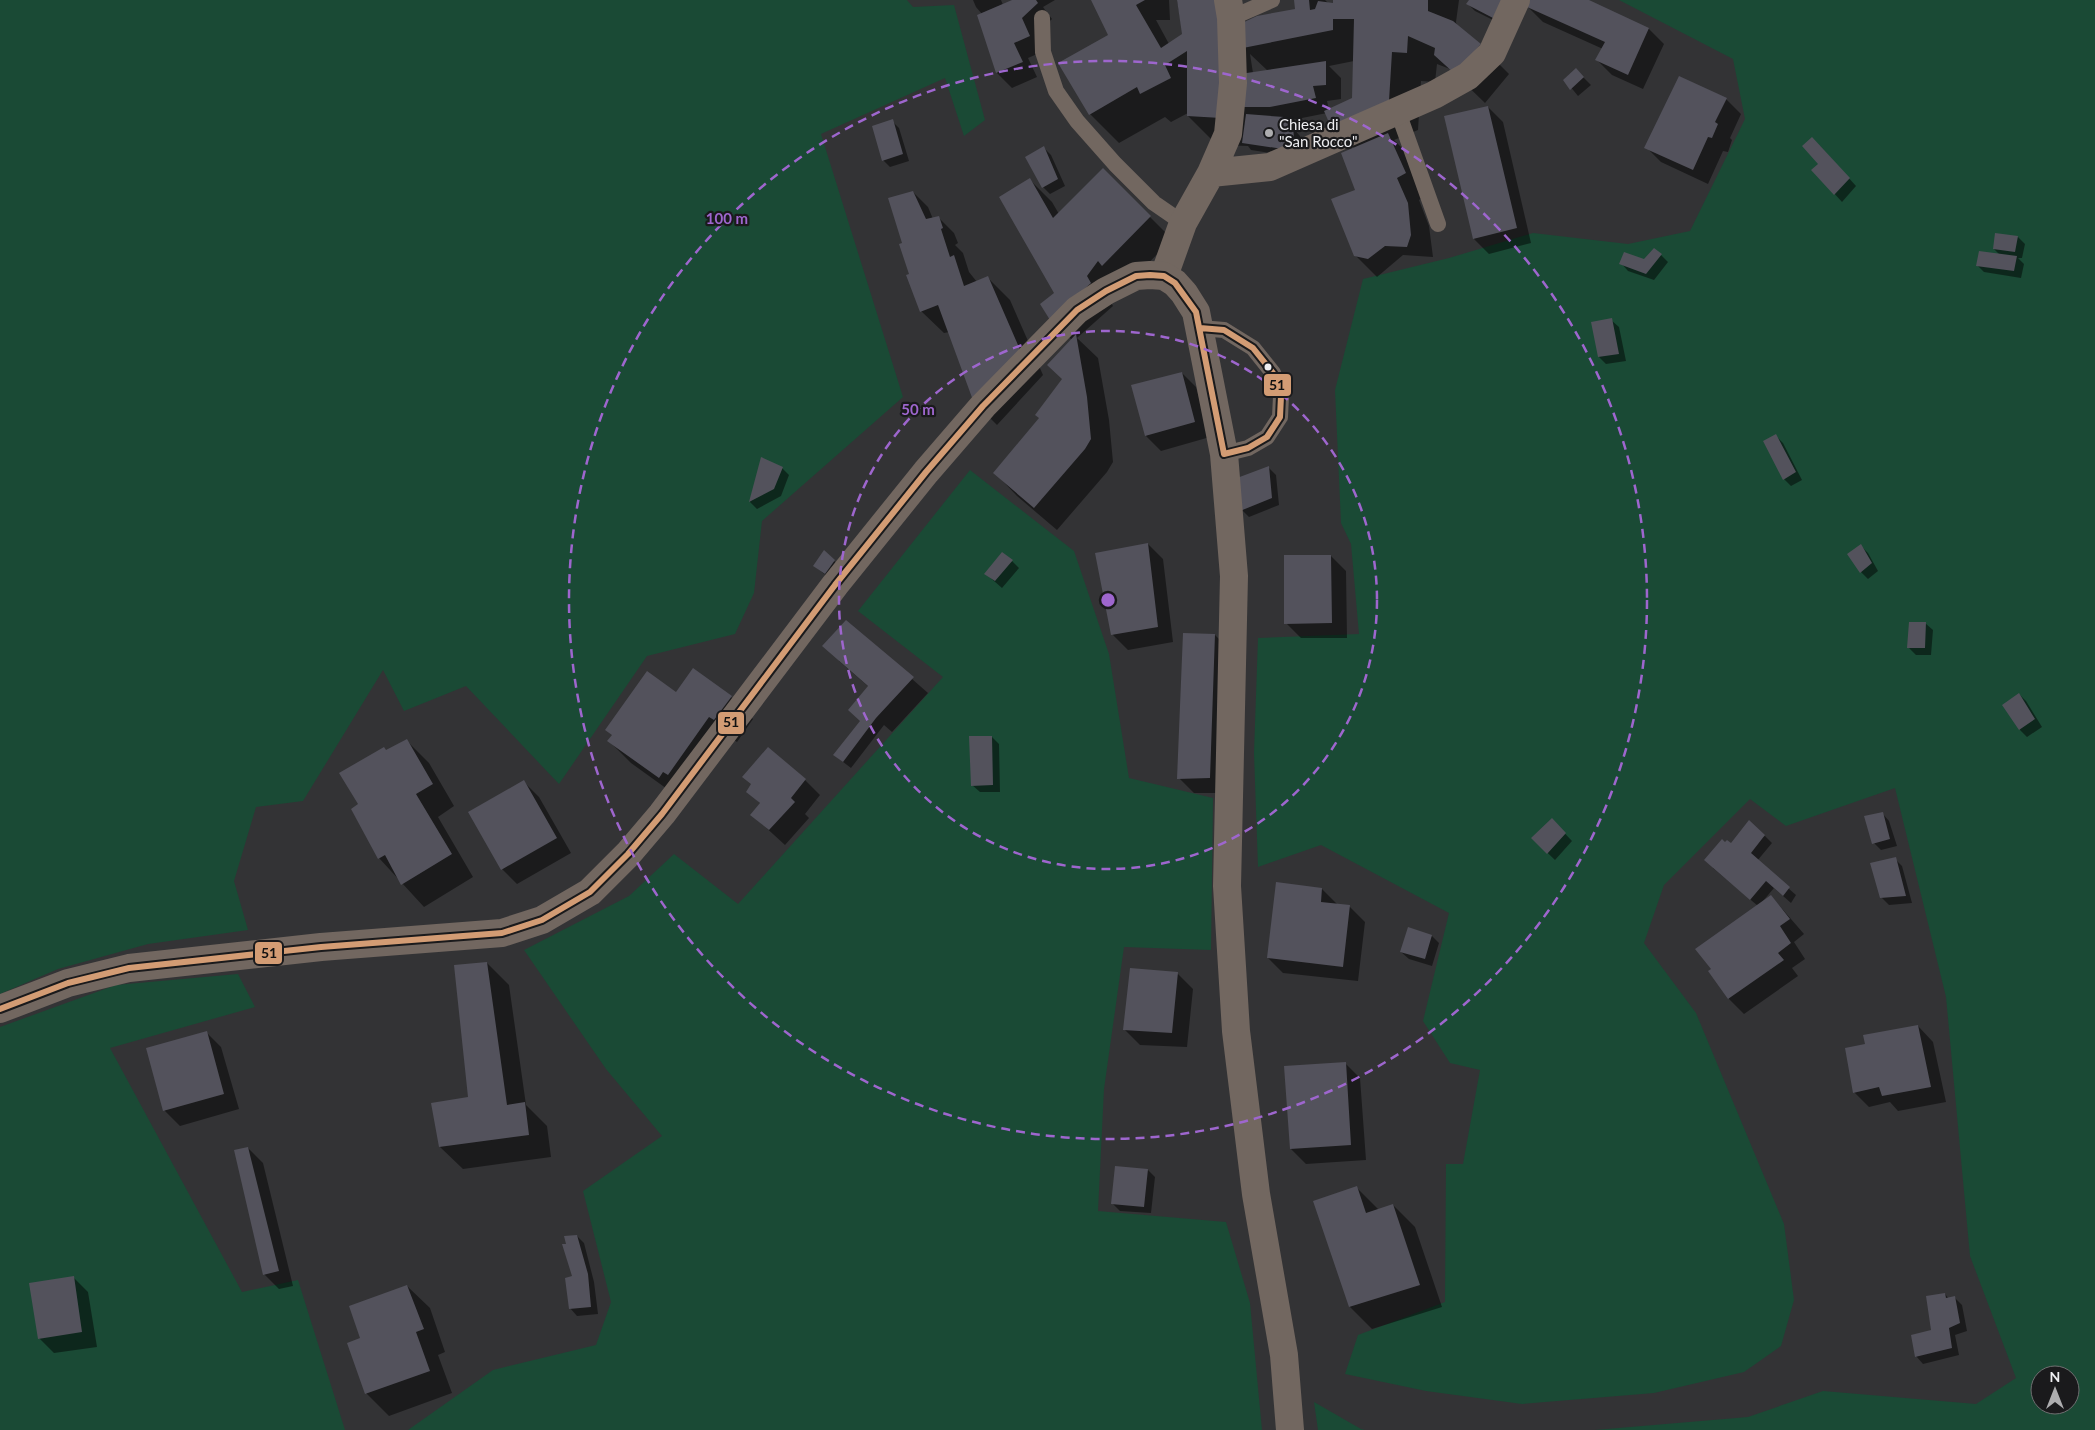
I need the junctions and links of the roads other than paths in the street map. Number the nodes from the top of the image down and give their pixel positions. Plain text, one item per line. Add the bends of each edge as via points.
1 (1272, 0) edge
2 (1516, 0) edge
3 (1229, 9) edge
4 (1042, 18) dead end
5 (1398, 112) junction
6 (1210, 173) junction
7 (1183, 223) junction
8 (1438, 224) dead end
9 (1164, 276) junction
10 (1200, 328) junction
11 (1224, 454) junction
12 (0, 1009) edge
13 (1290, 1430) edge

1 - 3 lane
2 - 5 street via 1492,53 1486,59 1468,76
3 - 6 street via 1233,84 1228,134
4 - 7 lane via 1042,52 1056,91 1077,121 1115,164 1154,203
5 - 6 street via 1270,167
5 - 8 lane
6 - 7 street
7 - 9 street
9 - 10 street via 1184,292 1196,312
9 - 12 street via 1136,276 1076,310 983,406 836,585 662,814 590,892 542,920 502,934 321,947 129,968 68,983
10 - 11 street
10 - 11 lane via 1224,330 1252,348 1273,373 1281,396 1280,417 1267,438 1248,448
11 - 13 street via 1234,576 1227,886 1236,1031 1256,1194 1284,1355

